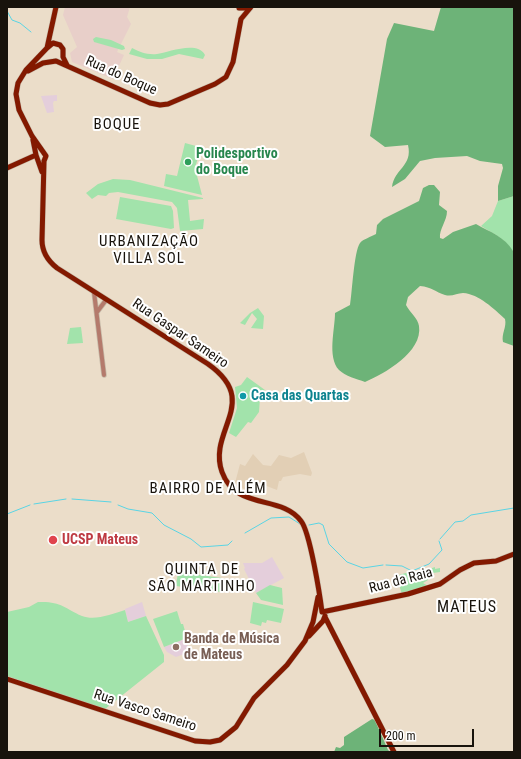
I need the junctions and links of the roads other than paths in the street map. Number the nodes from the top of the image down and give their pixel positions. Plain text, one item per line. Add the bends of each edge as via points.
1 (56, 7) edge
2 (252, 7) edge
3 (244, 18) junction
4 (51, 32) junction
5 (56, 43) junction
6 (46, 49) junction
7 (63, 57) junction
8 (55, 61) junction
9 (68, 66) junction
10 (24, 74) junction
11 (32, 136) junction
12 (43, 152) junction
13 (36, 154) junction
14 (23, 161) junction
15 (41, 161) junction
16 (7, 168) edge
17 (94, 292) junction
18 (106, 300) junction
19 (97, 312) junction
20 (104, 375) dead end
21 (514, 554) edge
22 (318, 592) junction
23 (321, 603) junction
24 (332, 610) junction
25 (316, 612) junction
26 (323, 617) junction
27 (314, 618) junction
28 (328, 628) junction
29 (314, 630) junction
30 (335, 636) junction
31 (305, 641) junction
32 (7, 679) edge
33 (394, 752) edge

1 - 4 main road
2 - 3 main road
2 - 3 main road via 239,8
3 - 9 main road, Rua do Boque via 232,65 225,78 166,104 148,102
4 - 5 main road
4 - 6 main road
5 - 6 main road
5 - 7 main road via 63,49
6 - 8 main road via 46,56
6 - 10 main road
7 - 8 main road
7 - 9 main road
8 - 9 main road, Rua do Boque
8 - 10 main road via 38,65
10 - 11 main road via 17,85 16,99
11 - 12 main road
11 - 13 main road
12 - 13 main road
12 - 15 main road via 46,156
13 - 14 main road
13 - 15 main road
14 - 15 main road
14 - 16 main road
15 - 17 main road, Rua Gaspar Sameiro via 43,249 55,266
17 - 18 main road, Rua Gaspar Sameiro
17 - 19 street
18 - 19 street
18 - 22 main road, Rua Gaspar Sameiro via 208,364 225,380 230,390 232,407 220,448 219,461 222,472 229,485 241,495 285,509 302,521 308,537
19 - 20 street
21 - 24 main road, Rua da Raia via 495,561 474,563 442,583 408,594
22 - 23 main road
22 - 25 main road
23 - 24 main road
23 - 26 main road
24 - 26 main road
25 - 26 main road
25 - 27 main road
26 - 27 main road via 316,621
26 - 28 main road
26 - 29 main road
26 - 30 main road
27 - 31 main road
28 - 29 main road
28 - 30 main road
29 - 31 main road
30 - 33 main road
31 - 32 main road, Rua Vasco Sameiro via 287,665 254,698 236,727 225,737 214,742 190,739

